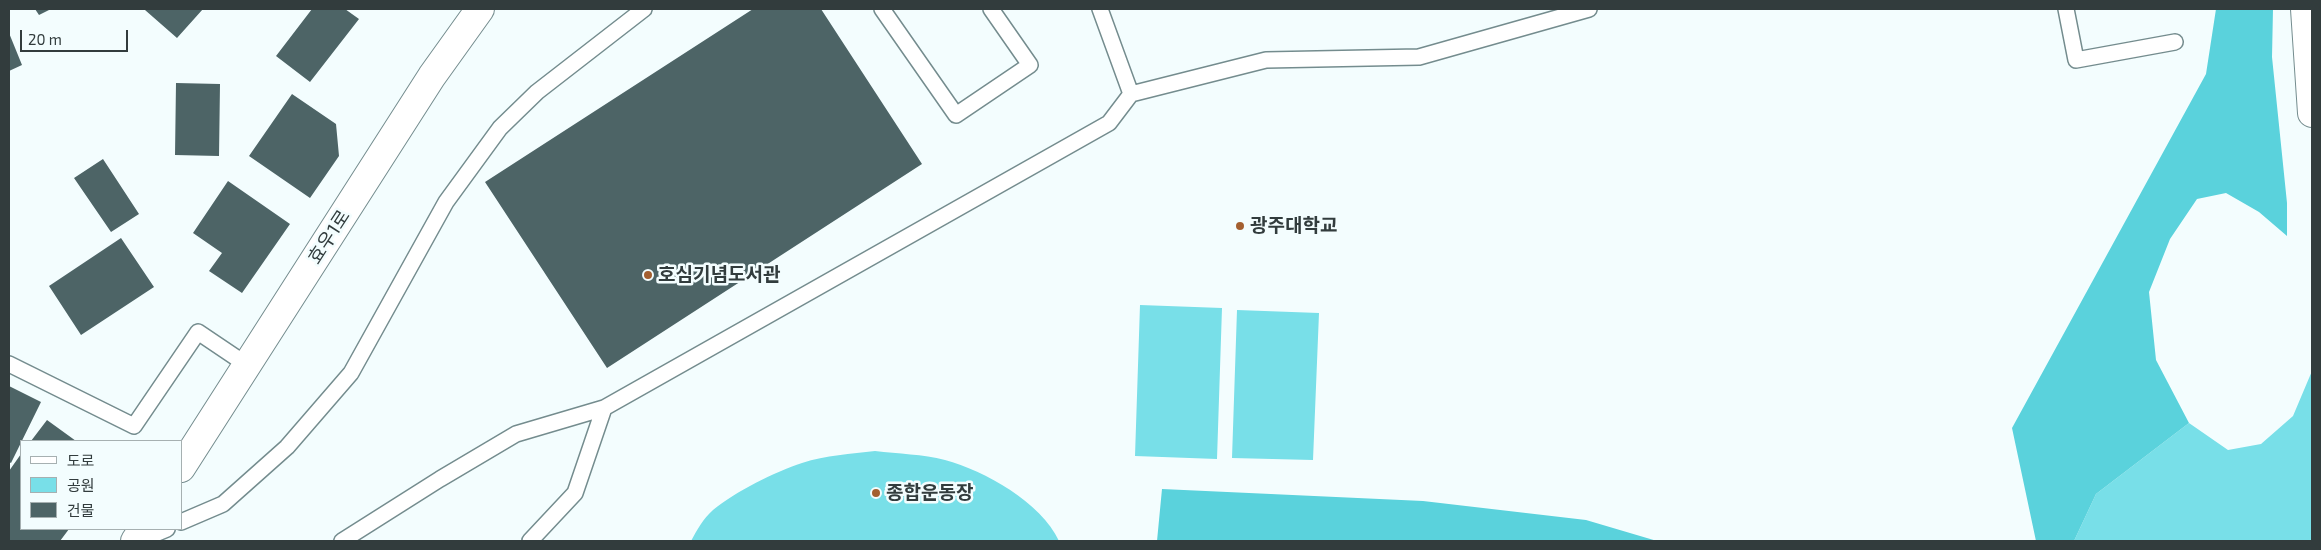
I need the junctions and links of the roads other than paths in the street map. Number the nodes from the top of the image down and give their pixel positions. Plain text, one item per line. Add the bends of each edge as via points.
1 (480, 9) edge
2 (644, 9) edge
3 (882, 9) edge
4 (991, 9) edge
5 (1100, 9) edge
6 (1589, 9) edge
7 (2066, 9) edge
8 (2305, 9) edge
9 (2175, 42) dead end
10 (1131, 94) junction
11 (2312, 113) edge
12 (9, 364) edge
13 (247, 365) junction
14 (604, 408) junction
15 (182, 466) edge
16 (182, 522) edge
17 (142, 530) edge
18 (164, 530) edge
19 (136, 541) edge
20 (342, 541) edge
21 (530, 541) edge

1 - 13 street, 효우1로 via 432,76
2 - 16 lane via 537,92 500,128 446,202 351,373 287,447 223,504
3 - 4 lane via 956,115 1030,65
5 - 10 lane
6 - 10 lane via 1419,57 1266,60
7 - 9 lane via 2076,60
8 - 11 street
10 - 14 lane via 1109,123
12 - 13 lane via 134,426 198,332
13 - 15 street, 효우1로
14 - 20 lane via 516,434
14 - 21 lane via 574,493
17 - 19 street
18 - 19 lane

